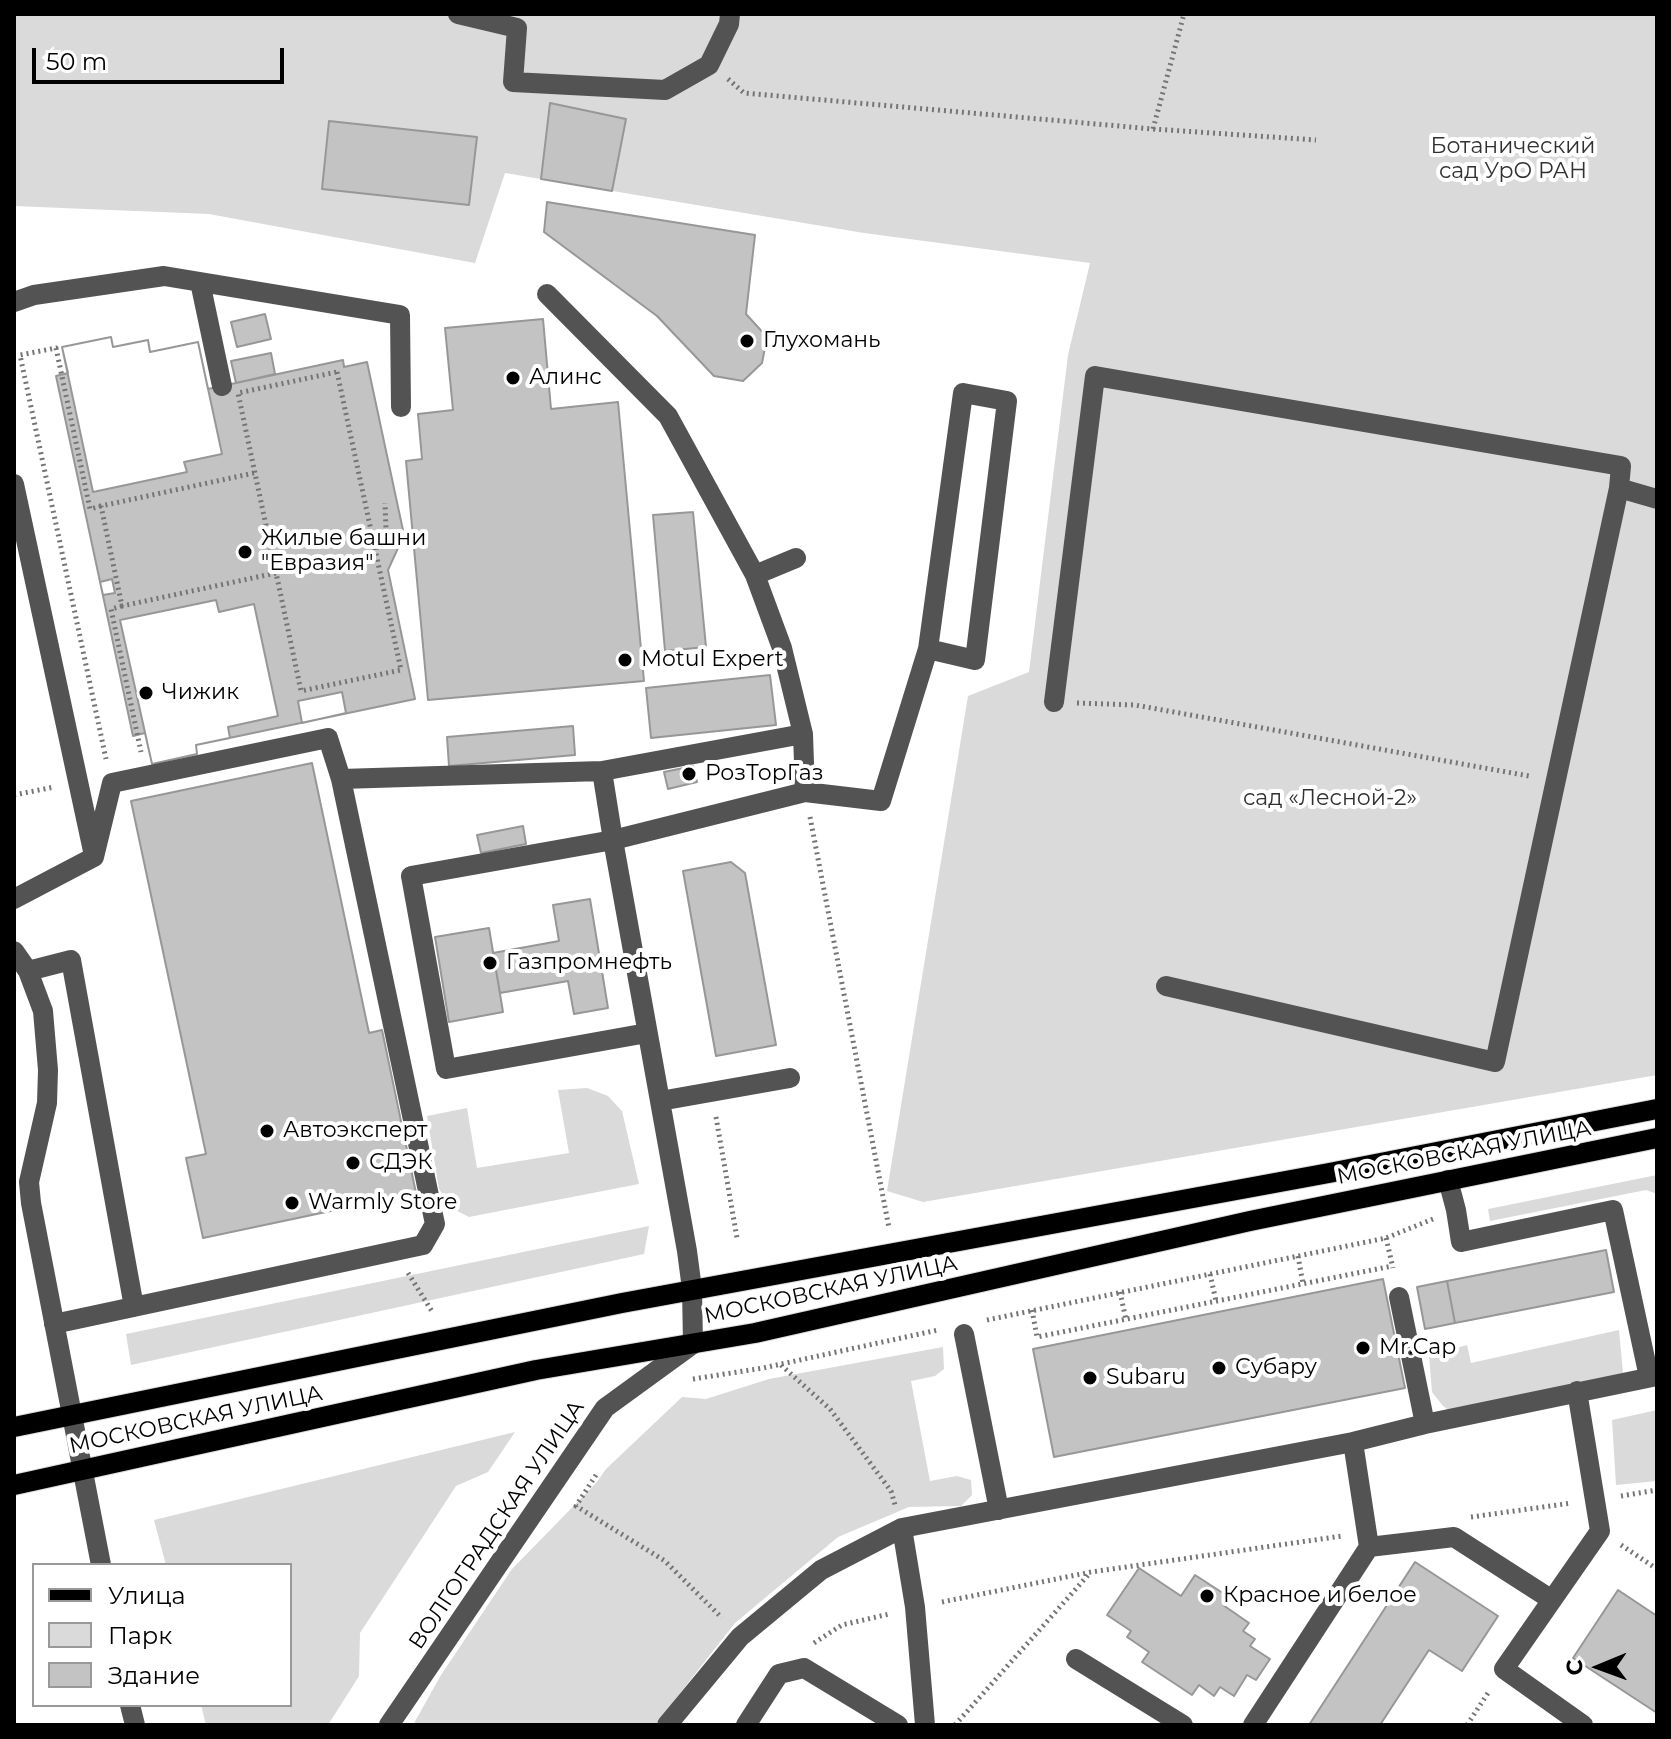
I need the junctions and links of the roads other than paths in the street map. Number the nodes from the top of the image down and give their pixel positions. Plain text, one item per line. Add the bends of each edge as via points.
1 (458, 14) edge
2 (730, 14) edge
3 (200, 282) junction
4 (547, 294) dead end
5 (14, 302) edge
6 (222, 386) dead end
7 (401, 407) dead end
8 (14, 484) edge
9 (1619, 488) junction
10 (1657, 499) edge
11 (796, 558) dead end
12 (755, 575) junction
13 (928, 649) junction
14 (1054, 702) road end
15 (803, 734) junction
16 (602, 771) junction
17 (341, 779) junction
18 (805, 792) junction
19 (613, 840) junction
20 (94, 857) junction
21 (14, 899) edge
22 (14, 951) edge
23 (28, 971) junction
24 (1166, 986) dead end
25 (647, 1033) junction
26 (790, 1078) dead end
27 (660, 1101) junction
28 (1657, 1109) edge
29 (1657, 1138) edge
30 (1448, 1180) junction
31 (692, 1289) junction
32 (1399, 1297) road end
33 (134, 1307) junction
34 (54, 1324) junction
35 (960, 1329) road end
36 (693, 1344) junction
37 (1653, 1376) edge
38 (1577, 1391) junction
39 (72, 1416) junction
40 (1425, 1424) junction
41 (14, 1427) edge
42 (1353, 1442) junction
43 (83, 1469) junction
44 (14, 1485) edge
45 (999, 1510) junction
46 (902, 1528) junction
47 (1367, 1540) junction
48 (101, 1563) edge
49 (1552, 1600) junction
50 (1076, 1659) dead end
51 (389, 1725) edge
52 (667, 1725) edge
53 (746, 1725) edge
54 (898, 1725) edge
55 (925, 1725) edge
56 (1183, 1725) edge
57 (1253, 1725) edge
58 (1583, 1725) edge

1 - 2 street via 517,28 513,82 665,90 709,65
3 - 5 street via 164,276
3 - 6 street
3 - 7 street via 400,315
4 - 12 street via 668,416
8 - 20 street
9 - 10 street
9 - 14 street via 1621,466 1095,376
9 - 24 street via 1495,1062
11 - 12 street
12 - 15 street via 782,648
13 - 13 street via 975,660 1007,401 963,393
13 - 18 street via 881,801
15 - 16 street
15 - 18 street
16 - 17 street
16 - 19 street
17 - 20 street via 328,738 112,783
17 - 33 street via 435,1224 423,1245
18 - 19 street
19 - 25 street
19 - 25 street via 411,876 446,1069
20 - 21 street
22 - 23 street
23 - 33 street via 71,960
23 - 34 street via 43,1011 48,1070 47,1103 29,1182
25 - 27 street
26 - 27 street
27 - 31 street
28 - 31 main road, МОСКОВСКАЯ УЛИЦА
29 - 30 main road, МОСКОВСКАЯ УЛИЦА
30 - 36 main road, МОСКОВСКАЯ УЛИЦА
30 - 37 street via 1461,1242 1613,1210
31 - 36 street
31 - 39 main road, МОСКОВСКАЯ УЛИЦА
32 - 40 street
33 - 34 street
34 - 39 street
35 - 45 street
36 - 43 main road, МОСКОВСКАЯ УЛИЦА via 536,1370
36 - 51 street, ВОЛГОГРАДСКАЯ УЛИЦА via 605,1408
37 - 38 street
38 - 40 street
38 - 49 street via 1600,1531
39 - 41 main road, МОСКОВСКАЯ УЛИЦА
39 - 43 street
40 - 42 street
42 - 45 street
42 - 47 street
43 - 44 main road, МОСКОВСКАЯ УЛИЦА
43 - 48 street
45 - 46 street
46 - 52 street via 821,1570 740,1637
46 - 55 street
47 - 49 street via 1454,1537
47 - 57 street
49 - 58 street via 1504,1669
50 - 56 street
53 - 54 street via 779,1674 804,1668

